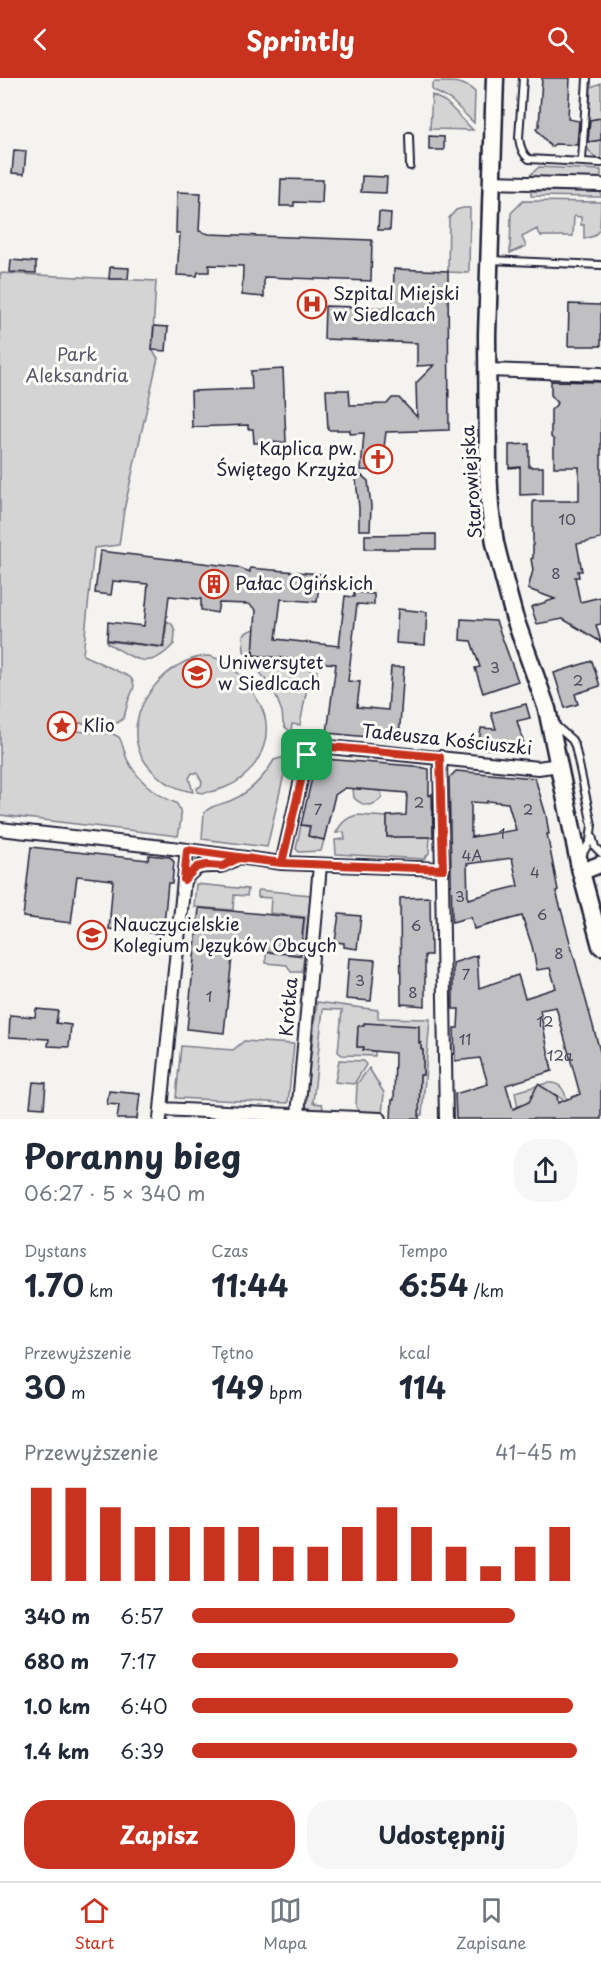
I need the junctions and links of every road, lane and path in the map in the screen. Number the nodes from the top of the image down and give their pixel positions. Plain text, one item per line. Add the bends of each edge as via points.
1 (495, 78) edge
2 (523, 78) edge
3 (587, 78) edge
4 (409, 136) dead end
5 (582, 161) junction
6 (601, 163) edge
7 (410, 166) dead end
8 (492, 182) junction
9 (601, 185) edge
10 (489, 260) junction
11 (601, 265) edge
12 (487, 370) junction
13 (601, 374) edge
14 (549, 719) junction
15 (440, 757) junction
16 (559, 765) junction
17 (0, 829) edge
18 (592, 834) junction
19 (187, 850) junction
20 (601, 853) edge
21 (239, 858) junction
22 (282, 863) junction
23 (601, 864) edge
24 (320, 865) junction
25 (579, 867) junction
26 (443, 869) junction
27 (184, 880) junction
28 (601, 946) edge
29 (161, 1114) edge
30 (298, 1115) junction
31 (380, 1119) edge
32 (446, 1119) edge

1 - 8 main road, Starowiejska
2 - 5 lane via 519,138 524,154 529,159
3 - 5 lane
4 - 7 lane
5 - 6 lane
8 - 9 street
8 - 10 main road, Starowiejska
10 - 11 lane
10 - 12 main road, Starowiejska
12 - 13 street
12 - 14 main road, Starowiejska via 488,469 495,543 514,616
14 - 16 main road, Starowiejska
14 - 18 lane via 575,747
15 - 16 street, Tadeusza Kościuszki via 538,768
15 - 22 street, Tadeusza Kościuszki via 309,745
15 - 26 street
16 - 25 main road, Starowiejska
17 - 19 street
18 - 20 lane
18 - 25 lane
19 - 21 street
19 - 27 street
21 - 22 street
21 - 27 street via 223,866 197,867
22 - 24 street
23 - 25 street
24 - 26 street
24 - 30 street, Krótka
25 - 28 main road, Starowiejska
26 - 32 street
27 - 29 street
29 - 30 street
30 - 31 street

